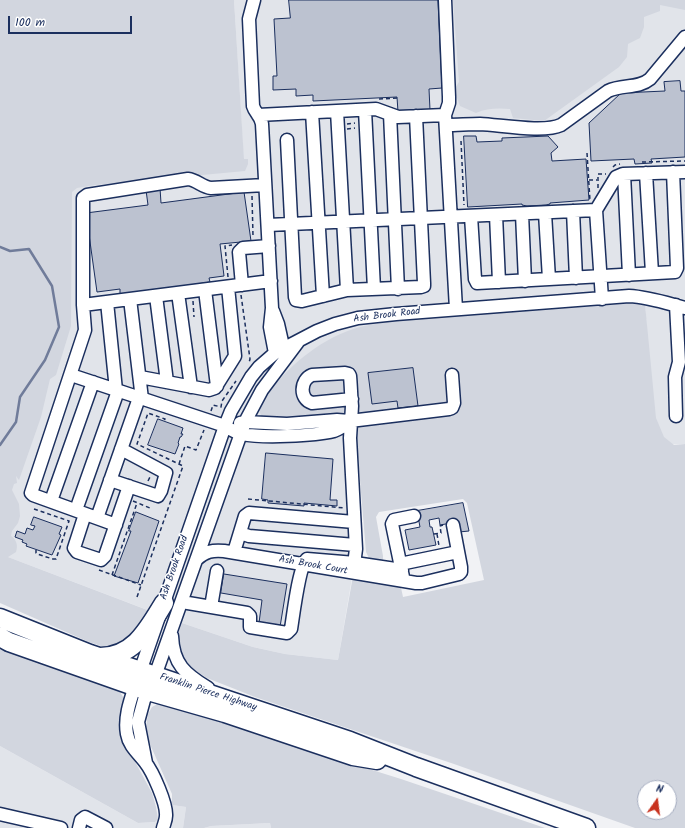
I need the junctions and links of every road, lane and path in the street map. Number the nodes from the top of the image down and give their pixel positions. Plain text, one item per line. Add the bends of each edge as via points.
1 (254, 0) edge
2 (445, 0) edge
3 (685, 37) edge
4 (365, 110) junction
5 (337, 111) junction
6 (312, 112) junction
7 (390, 114) junction
8 (258, 115) junction
9 (416, 116) junction
10 (446, 120) junction
11 (287, 140) dead end
12 (460, 141) dead end
13 (587, 153) dead end
14 (685, 161) edge
15 (639, 163) dead end
16 (622, 169) junction
17 (611, 170) dead end
18 (679, 172) edge
19 (646, 173) junction
20 (589, 180) junction
21 (598, 180) junction
22 (605, 180) dead end
23 (601, 185) dead end
24 (252, 186) junction
25 (266, 186) junction
26 (594, 195) dead end
27 (591, 205) junction
28 (573, 211) junction
29 (468, 212) junction
30 (545, 213) junction
31 (522, 214) junction
32 (496, 215) junction
33 (451, 217) junction
34 (422, 218) junction
35 (394, 220) junction
36 (371, 221) junction
37 (343, 222) junction
38 (319, 223) junction
39 (292, 224) junction
40 (268, 225) junction
41 (254, 242) dead end
42 (232, 245) dead end
43 (269, 246) junction
44 (652, 274) junction
45 (629, 275) junction
46 (600, 277) junction
47 (576, 278) junction
48 (549, 280) junction
49 (271, 281) junction
50 (526, 281) junction
51 (499, 282) junction
52 (228, 284) junction
53 (242, 285) junction
54 (398, 288) junction
55 (374, 289) junction
56 (205, 290) junction
57 (347, 290) junction
58 (178, 293) junction
59 (156, 296) junction
60 (323, 296) junction
61 (130, 299) junction
62 (192, 299) dead end
63 (602, 299) junction
64 (107, 302) junction
65 (207, 304) junction
66 (84, 305) junction
67 (193, 306) junction
68 (681, 307) edge
69 (272, 308) junction
70 (456, 309) junction
71 (182, 316) junction
72 (271, 322) junction
73 (282, 353) junction
74 (682, 362) edge
75 (71, 375) junction
76 (452, 375) dead end
77 (140, 377) junction
78 (251, 377) junction
79 (93, 382) junction
80 (167, 382) junction
81 (217, 386) junction
82 (191, 387) junction
83 (117, 391) junction
84 (141, 399) junction
85 (352, 399) dead end
86 (676, 416) dead end
87 (350, 421) junction
88 (246, 422) junction
89 (225, 426) junction
90 (204, 428) dead end
91 (241, 434) junction
92 (121, 450) junction
93 (179, 464) dead end
94 (150, 477) dead end
95 (110, 480) junction
96 (148, 482) dead end
97 (129, 486) junction
98 (248, 499) dead end
99 (50, 501) junction
100 (150, 508) dead end
101 (344, 508) dead end
102 (34, 509) dead end
103 (80, 512) junction
104 (414, 516) dead end
105 (97, 518) junction
106 (354, 522) junction
107 (116, 525) junction
108 (450, 525) joint
109 (157, 527) dead end
110 (161, 529) dead end
111 (240, 533) junction
112 (155, 534) dead end
113 (434, 534) dead end
114 (159, 535) dead end
115 (153, 540) dead end
116 (157, 541) dead end
117 (355, 545) junction
118 (36, 550) dead end
119 (234, 552) junction
120 (458, 552) junction
121 (97, 559) junction
122 (146, 560) dead end
123 (196, 560) junction
124 (150, 562) dead end
125 (304, 564) junction
126 (354, 568) junction
127 (143, 569) dead end
128 (147, 570) dead end
129 (217, 571) dead end
130 (402, 572) junction
131 (112, 575) junction
132 (142, 585) dead end
133 (182, 602) junction
134 (164, 603) junction
135 (211, 607) junction
136 (6, 621) edge
137 (171, 631) junction
138 (4, 640) edge
139 (100, 657) junction
140 (145, 681) junction
141 (236, 702) junction
142 (416, 767) junction
143 (0, 814) edge
144 (61, 828) edge
145 (79, 828) edge
146 (106, 828) edge
147 (162, 828) edge
148 (586, 828) edge

1 - 8 street via 249,19 253,106
2 - 10 street via 449,97
3 - 10 street via 646,82 613,88 556,128
4 - 5 street
4 - 7 street via 376,109
4 - 36 street
5 - 6 street
5 - 37 street
6 - 8 street
6 - 38 street
7 - 9 street via 398,117
7 - 35 street
8 - 25 street via 262,120
9 - 10 street
9 - 34 street
10 - 33 street
11 - 39 street
12 - 29 path
13 - 20 path
14 - 15 path
16 - 17 path via 615,165
16 - 19 street
16 - 27 street
16 - 45 street
18 - 19 street
18 - 44 street via 677,268 674,272
19 - 44 street
20 - 21 path
20 - 27 path
21 - 22 path via 598,174 608,174
21 - 23 path via 598,190
24 - 25 street
24 - 41 path
24 - 66 street via 211,188 188,180 84,196
25 - 40 street
26 - 27 path
27 - 28 street
27 - 46 street
28 - 30 street
28 - 47 street
29 - 32 street
29 - 33 street
29 - 51 street via 475,281
30 - 31 street
30 - 48 street
31 - 32 street
31 - 50 street
32 - 51 street
33 - 34 street
33 - 70 street
34 - 35 street
34 - 54 street via 424,286
35 - 36 street
35 - 54 street
36 - 37 street
36 - 55 street
37 - 38 street
37 - 57 street
38 - 39 street
38 - 60 street
39 - 40 street
39 - 60 street via 296,300
40 - 43 street
42 - 52 path via 225,246
43 - 49 street
43 - 53 street via 240,250
44 - 45 street
45 - 46 street
46 - 47 street
46 - 63 street
47 - 48 street
48 - 50 street
49 - 53 street
49 - 69 street
50 - 51 street
52 - 53 street
52 - 56 street
52 - 81 street via 235,356
54 - 55 street
55 - 57 street
56 - 58 street
56 - 65 street
57 - 60 street
58 - 59 street
58 - 71 street
59 - 61 street
59 - 80 street
61 - 64 street
61 - 77 street
62 - 67 path
63 - 68 street, Ash Brook Road via 643,296
63 - 70 street, Ash Brook Road
64 - 66 street
64 - 83 street
65 - 67 path
65 - 81 street
66 - 75 street via 85,330
67 - 71 path via 194,316
68 - 74 street
69 - 72 street
69 - 73 street via 277,319
70 - 73 street, Ash Brook Road via 358,318 317,331
71 - 82 street
72 - 73 street via 271,334
72 - 78 street via 264,354
73 - 78 street, Ash Brook Road via 259,367
73 - 88 street
74 - 86 street via 675,375
75 - 79 street
75 - 99 street via 31,489 33,495
76 - 87 street via 452,408
77 - 80 street
77 - 84 street
78 - 89 street, Ash Brook Road
79 - 83 street
79 - 99 street
80 - 82 street
81 - 82 street via 211,390
83 - 84 street
83 - 103 street
84 - 89 street
84 - 92 street
85 - 87 street, Ash Brook Court
87 - 88 street via 287,424
87 - 91 street via 334,431 277,435
87 - 106 street, Ash Brook Court
88 - 89 street
88 - 91 street
89 - 91 street
89 - 134 street, Ash Brook Road
90 - 93 path via 196,450 185,446
91 - 123 street
92 - 95 street
92 - 97 street via 166,473 158,496
94 - 96 path
95 - 97 street
95 - 105 street
97 - 107 street
98 - 101 path
99 - 103 street
100 - 131 path via 137,503
102 - 118 path via 69,521 56,559 37,554
103 - 105 street
103 - 121 street via 74,548 77,552
104 - 130 street via 393,522
105 - 107 street
106 - 111 street via 249,513 245,516
106 - 117 street, Ash Brook Court
107 - 121 street via 105,556 101,560
108 - 113 path via 440,526 441,533
108 - 120 street
109 - 110 path
111 - 117 street via 249,536
111 - 119 street
112 - 114 path
115 - 116 path
117 - 126 street, Ash Brook Court
119 - 123 street, Ash Brook Court via 206,552
119 - 125 street, Ash Brook Court
120 - 130 street
120 - 130 street via 462,570 459,574 422,583
121 - 131 path via 94,568
122 - 124 path
123 - 133 street
125 - 126 street, Ash Brook Court
125 - 135 street via 289,633 252,628 249,614
126 - 130 street
127 - 128 path
129 - 135 street
131 - 132 path
133 - 135 street
133 - 137 street
134 - 139 highway via 146,631 133,645 119,654
134 - 140 street, Ash Brook Road
136 - 139 highway, Franklin Pierce Highway
137 - 140 street
137 - 141 street via 173,653 185,672
138 - 140 highway, Franklin Pierce Highway
139 - 140 highway, Franklin Pierce Highway
140 - 141 highway, Franklin Pierce Highway
140 - 142 highway, Franklin Pierce Highway via 225,713 353,756
140 - 147 street via 144,700 138,722 146,763 160,790 166,815
141 - 142 highway, Franklin Pierce Highway via 350,741
142 - 148 highway, Franklin Pierce Highway
143 - 144 street
145 - 146 street via 81,820 85,817

